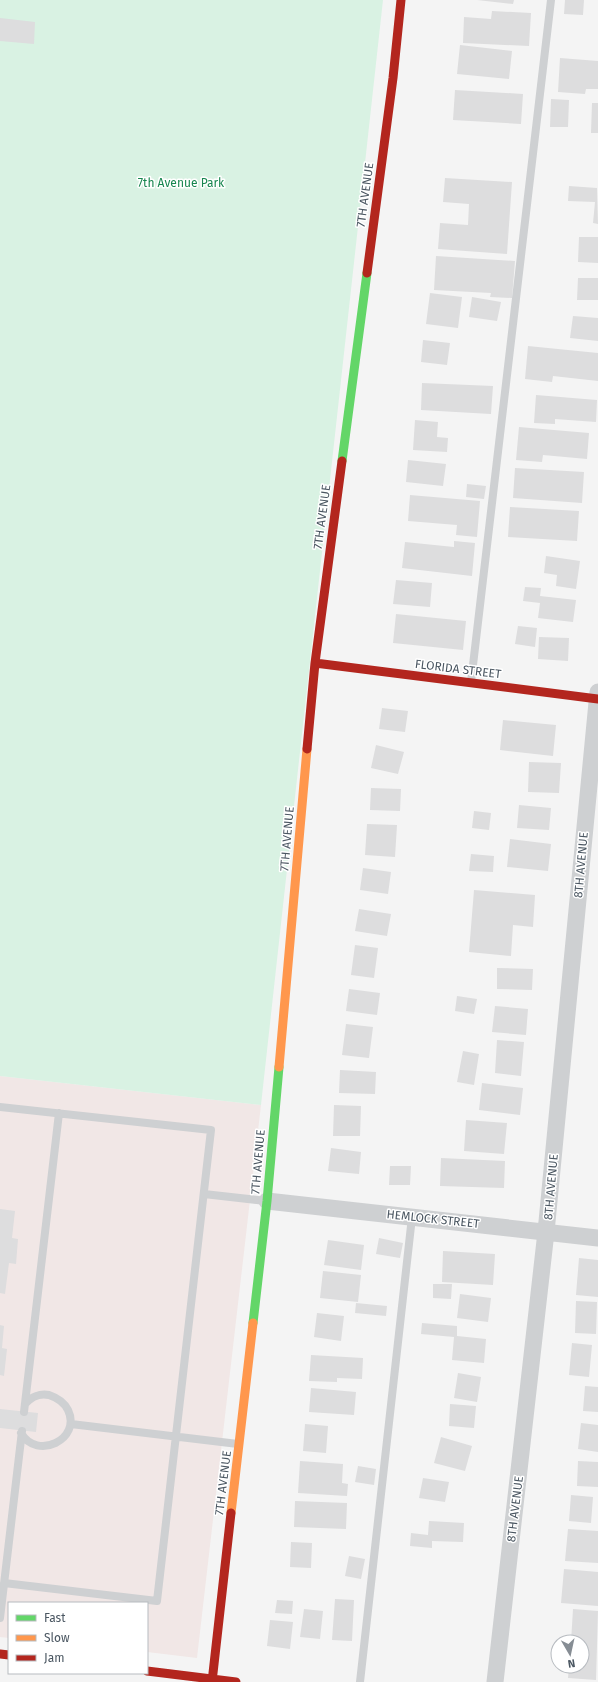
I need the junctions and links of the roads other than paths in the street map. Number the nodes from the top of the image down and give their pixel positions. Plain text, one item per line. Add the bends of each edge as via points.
1 (401, 0) edge
2 (551, 0) edge
3 (315, 663) junction
4 (471, 683) junction
5 (598, 697) edge
6 (0, 1107) edge
7 (59, 1113) junction
8 (204, 1194) junction
9 (267, 1201) junction
10 (412, 1217) junction
11 (546, 1232) junction
12 (598, 1238) edge
13 (70, 1424) junction
14 (176, 1436) junction
15 (239, 1444) junction
16 (4, 1583) junction
17 (0, 1618) edge
18 (148, 1672) edge
19 (212, 1681) edge
20 (236, 1682) edge
21 (360, 1682) edge
22 (495, 1682) edge

1 - 3 street, 7TH AVENUE via 393,78
2 - 4 lane
3 - 4 street, FLORIDA STREET
3 - 9 street, 7TH AVENUE
4 - 5 street, FLORIDA STREET
5 - 11 street, 8TH AVENUE
6 - 7 lane
7 - 8 lane via 211,1130
7 - 13 lane via 24,1408 28,1400 37,1395 57,1398 65,1404 70,1413
8 - 9 lane
8 - 14 lane
9 - 10 street, HEMLOCK STREET
9 - 15 street, 7TH AVENUE
10 - 11 street, HEMLOCK STREET
10 - 21 lane
11 - 12 street, HEMLOCK STREET
11 - 22 street, 8TH AVENUE
13 - 14 lane
13 - 16 lane via 61,1441 52,1446 41,1447 32,1444 22,1432
14 - 15 lane
14 - 16 lane via 158,1601
15 - 19 street, 7TH AVENUE
16 - 17 lane
18 - 19 street
19 - 20 street

